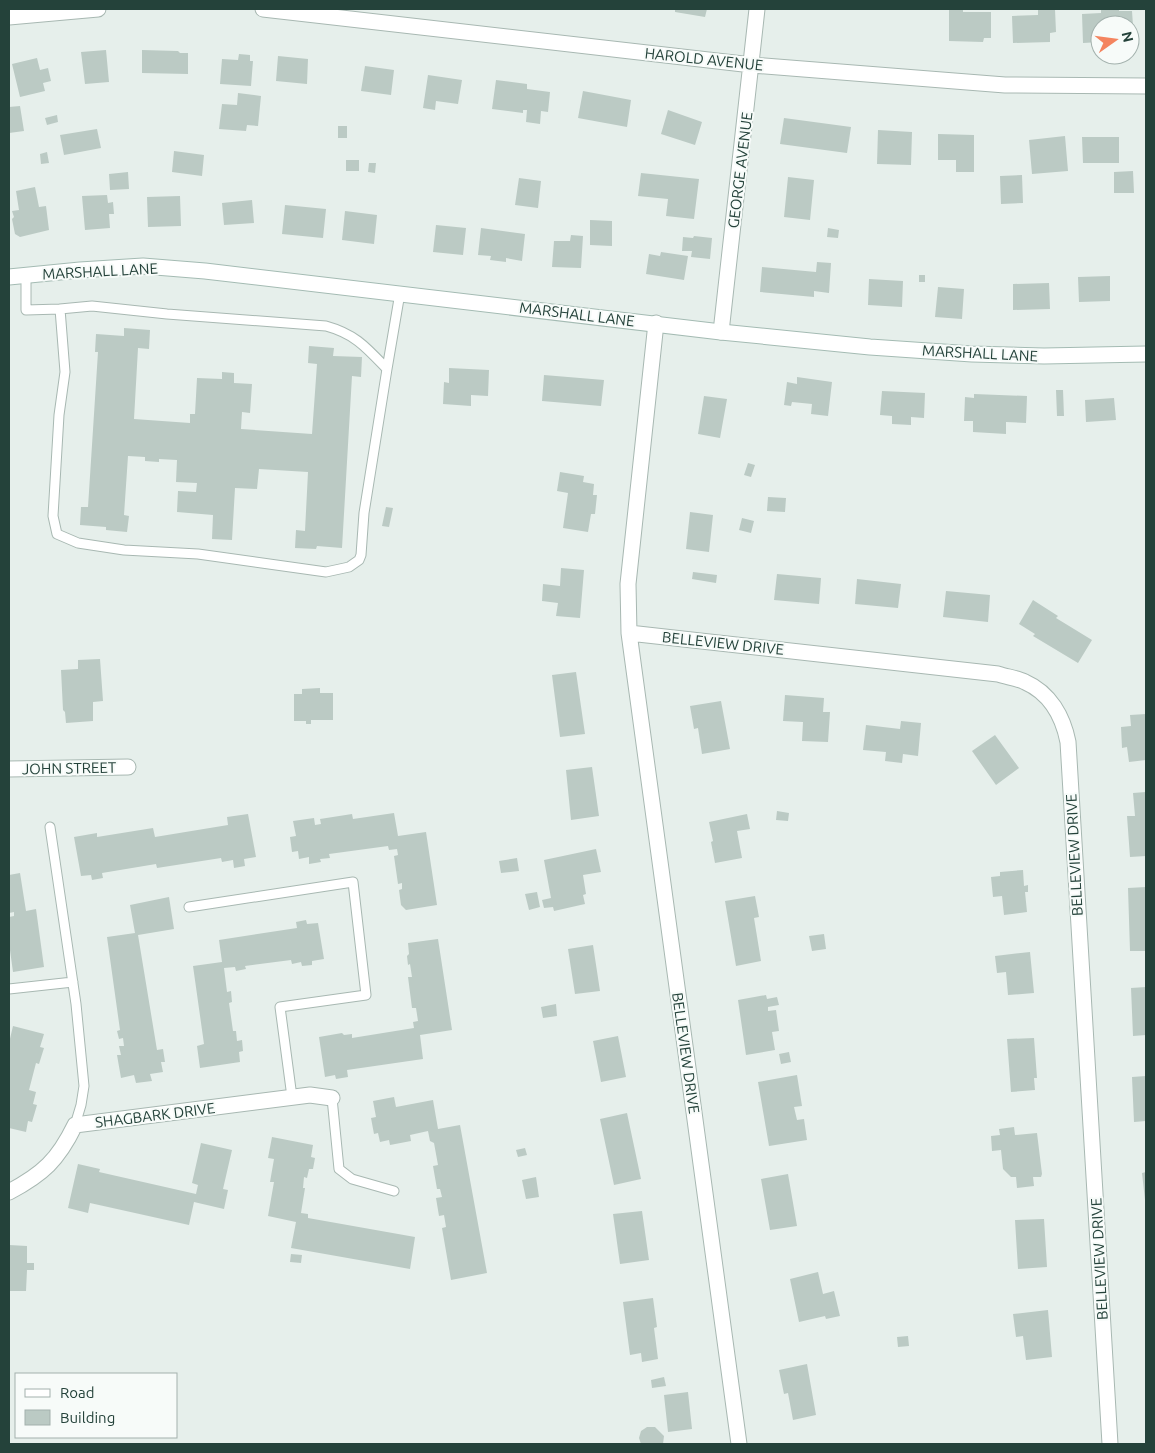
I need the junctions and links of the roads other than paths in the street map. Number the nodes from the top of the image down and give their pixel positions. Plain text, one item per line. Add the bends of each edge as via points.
1 (98, 9) edge
2 (263, 9) edge
3 (756, 9) edge
4 (9, 17) edge
5 (752, 65) junction
6 (1146, 86) edge
7 (26, 275) junction
8 (9, 277) edge
9 (400, 293) junction
10 (60, 309) junction
11 (656, 323) junction
12 (721, 332) junction
13 (1146, 354) edge
14 (387, 369) junction
15 (629, 633) junction
16 (128, 767) dead end
17 (9, 769) edge
18 (50, 827) dead end
19 (189, 907) dead end
20 (73, 982) junction
21 (9, 989) edge
22 (292, 1097) junction
23 (332, 1098) joint
24 (75, 1125) junction
25 (394, 1191) dead end
26 (9, 1192) edge
27 (739, 1444) edge
28 (1110, 1444) edge

1 - 4 street
2 - 5 street, HAROLD AVENUE
3 - 5 street, GEORGE AVENUE
5 - 6 street, HAROLD AVENUE via 1005,85
5 - 12 street, GEORGE AVENUE
7 - 8 street, MARSHALL LANE
7 - 9 street, MARSHALL LANE via 143,266
7 - 10 lane via 26,310
9 - 11 street, MARSHALL LANE
9 - 14 lane
10 - 14 lane via 92,306 326,326 356,338
10 - 14 lane via 65,372 53,516 58,534 78,542 326,572 349,568 361,555 364,513
11 - 12 street, MARSHALL LANE
11 - 15 street, BELLEVIEW DRIVE via 628,584
12 - 13 street, MARSHALL LANE via 972,354
15 - 27 street, BELLEVIEW DRIVE
15 - 28 street, BELLEVIEW DRIVE via 998,674 1026,682 1048,698 1059,713 1068,742
16 - 17 street, JOHN STREET
18 - 20 lane
19 - 22 lane via 353,882 366,995 280,1007
20 - 21 lane
20 - 24 lane via 84,1086
22 - 23 street, SHAGBARK DRIVE
22 - 24 street, SHAGBARK DRIVE
23 - 25 lane via 339,1169 352,1179
24 - 26 street, SHAGBARK DRIVE via 56,1158

